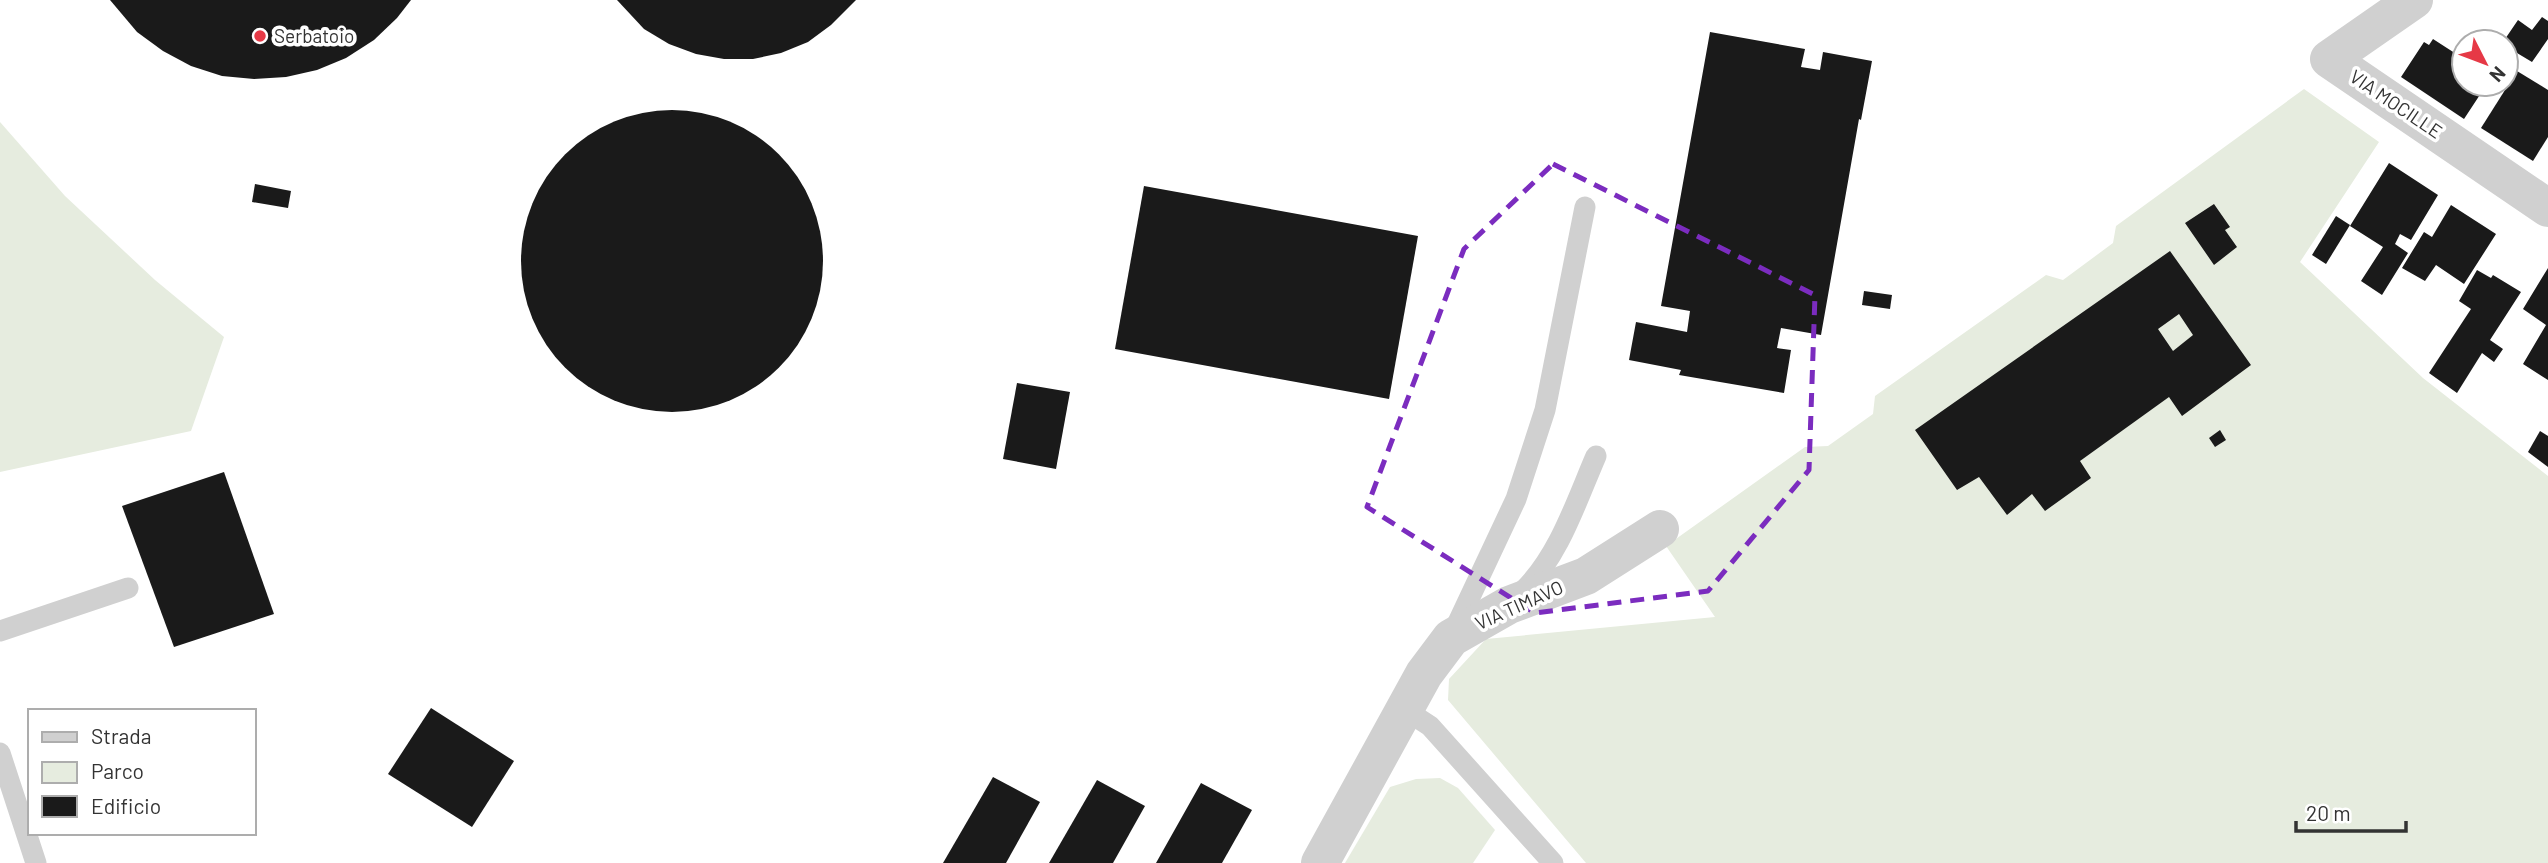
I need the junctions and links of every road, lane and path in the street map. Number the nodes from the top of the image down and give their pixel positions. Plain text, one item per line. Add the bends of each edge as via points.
1 (2414, 0) edge
2 (1586, 207) dead end
3 (2548, 208) edge
4 (1596, 456) dead end
5 (1660, 529) dead end
6 (128, 588) dead end
7 (1509, 605) junction
8 (0, 631) edge
9 (1451, 638) junction
10 (1404, 709) junction
11 (0, 753) edge
12 (36, 863) edge
13 (1320, 863) edge
14 (1553, 863) edge

1 - 3 street, VIA MOCILLE via 2329,59
2 - 9 lane via 1545,410 1516,499
4 - 7 lane via 1540,574
5 - 7 street, VIA TIMAVO via 1586,576
6 - 8 lane
7 - 9 street, VIA TIMAVO
9 - 10 street, VIA TIMAVO
10 - 13 street, VIA TIMAVO
10 - 14 lane via 1430,726
11 - 12 lane

